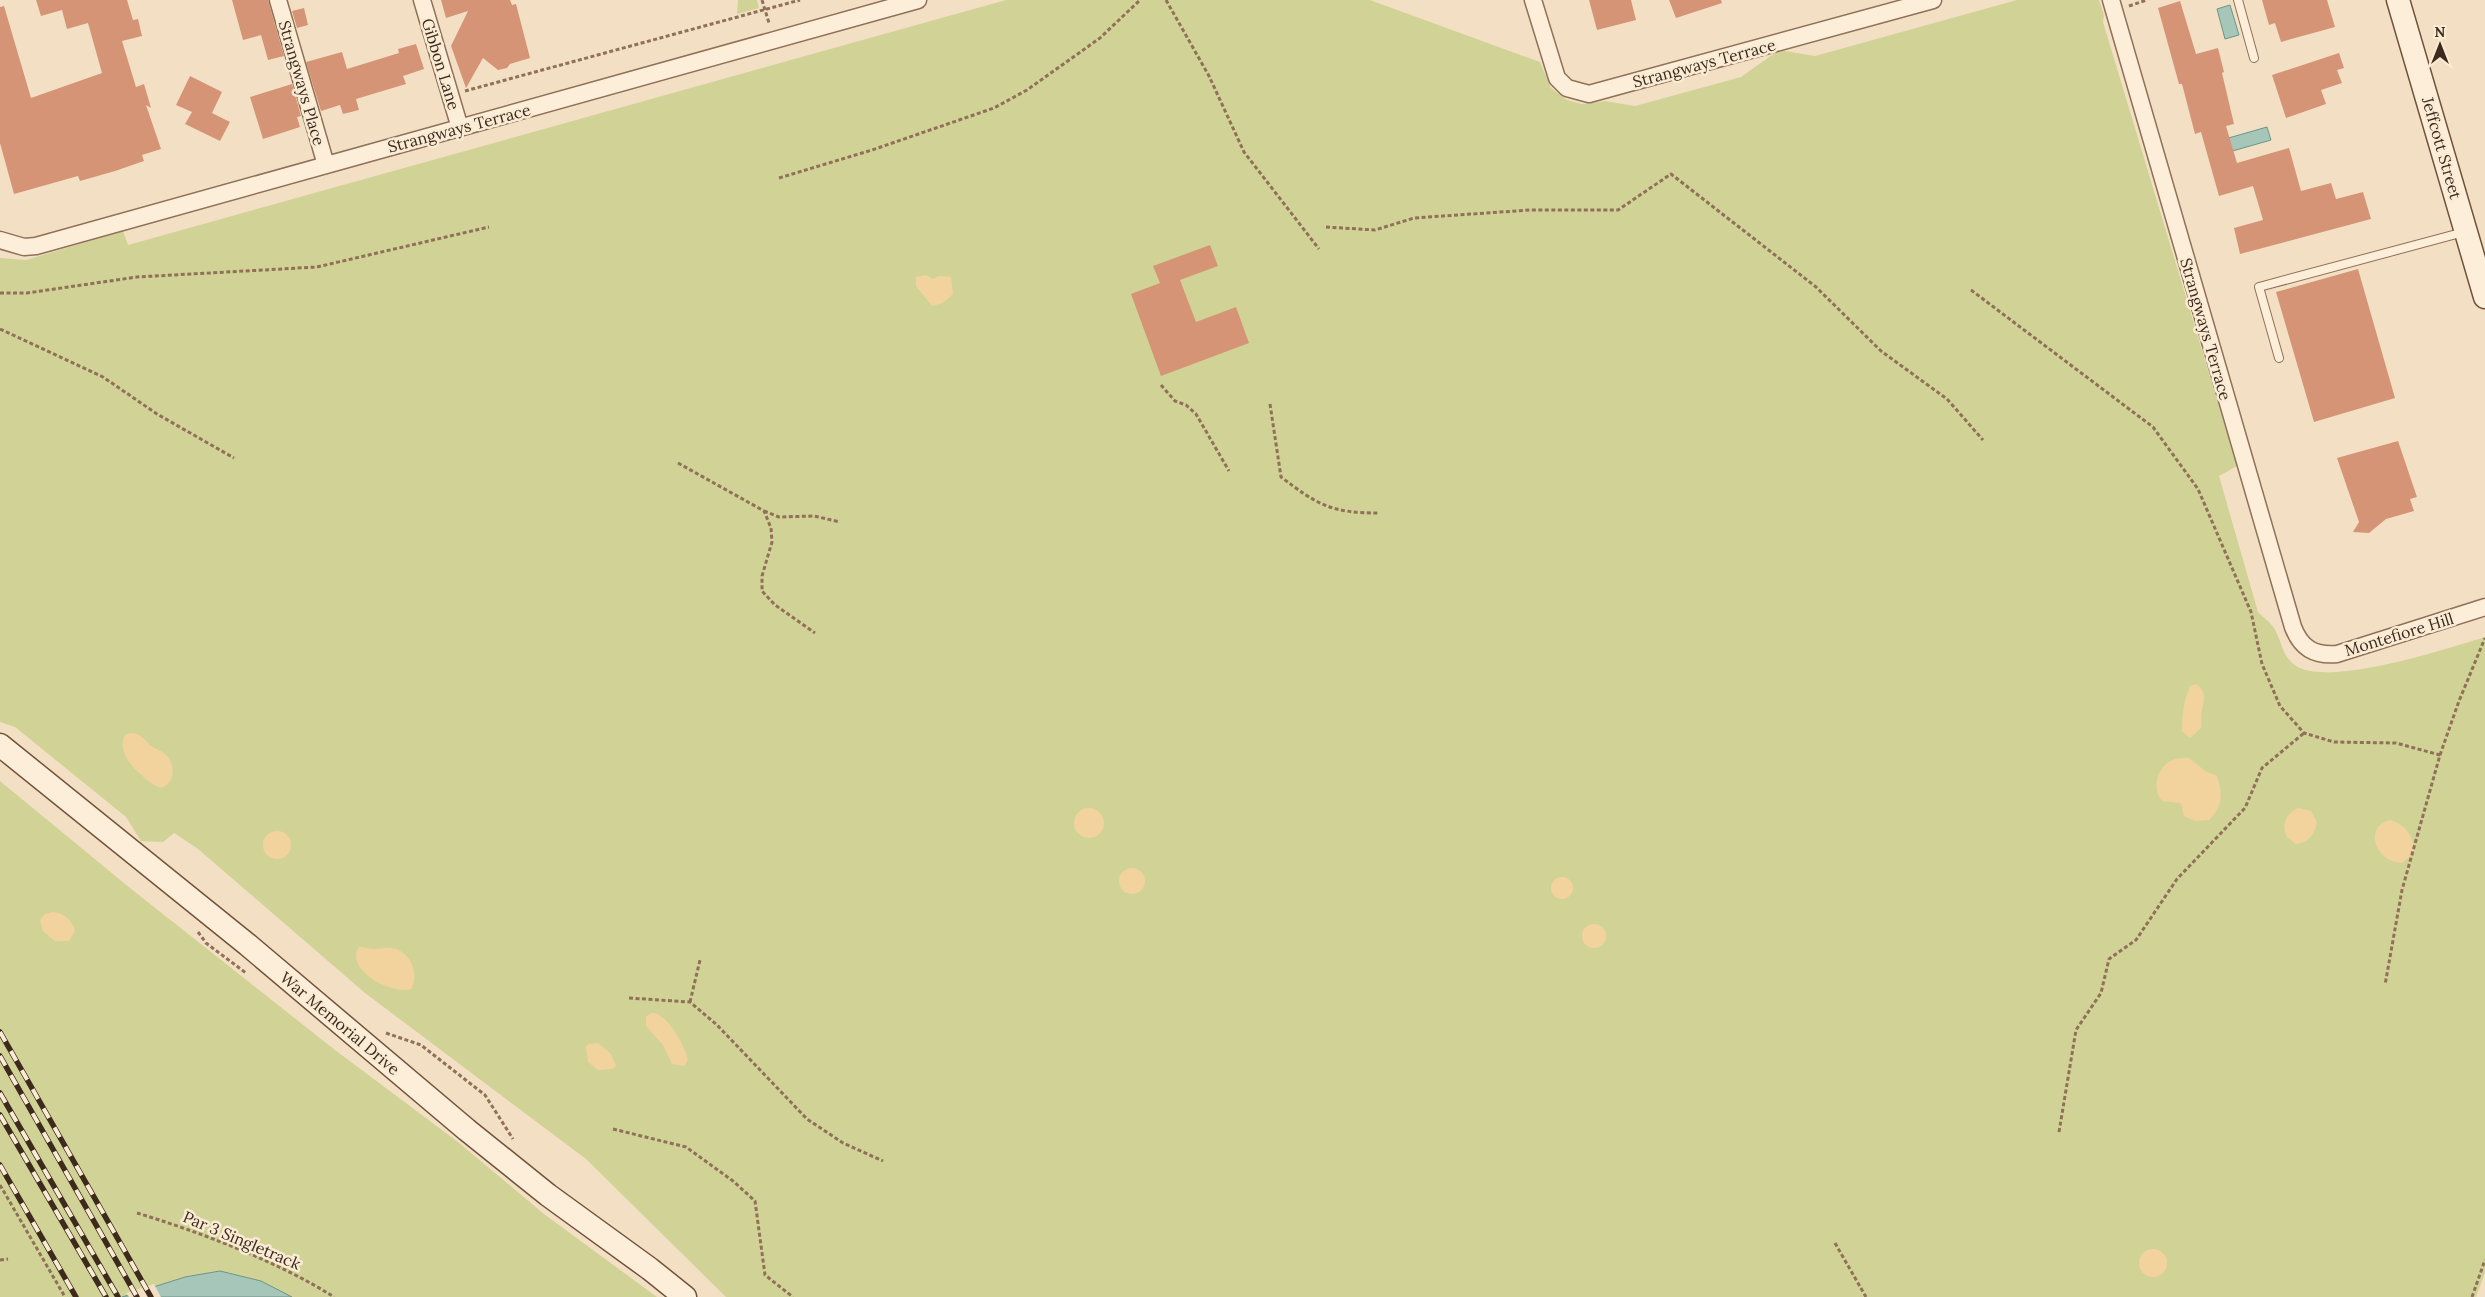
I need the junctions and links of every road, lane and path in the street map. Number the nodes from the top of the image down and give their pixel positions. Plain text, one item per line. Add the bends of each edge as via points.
1 (278, 0) edge
2 (422, 0) edge
3 (762, 0) edge
4 (800, 0) edge
5 (918, 0) edge
6 (1140, 0) edge
7 (1166, 0) edge
8 (1533, 0) edge
9 (1933, 0) edge
10 (2110, 0) edge
11 (2238, 0) edge
12 (2398, 0) edge
13 (765, 10) junction
14 (774, 40) junction
15 (2254, 58) dead end
16 (465, 91) dead end
17 (460, 128) junction
18 (326, 165) junction
19 (779, 178) dead end
20 (1326, 226) dead end
21 (489, 227) dead end
22 (2466, 232) junction
23 (0, 240) edge
24 (1319, 249) dead end
25 (1971, 290) dead end
26 (0, 293) edge
27 (2485, 297) edge
28 (0, 328) edge
29 (2279, 358) dead end
30 (1161, 385) dead end
31 (1270, 404) dead end
32 (1983, 440) dead end
33 (234, 458) dead end
34 (678, 463) dead end
35 (1229, 472) dead end
36 (764, 511) junction
37 (1379, 513) dead end
38 (840, 522) dead end
39 (2485, 607) edge
40 (815, 633) dead end
41 (2485, 638) edge
42 (2312, 652) joint
43 (2304, 733) junction
44 (0, 745) edge
45 (2440, 755) junction
46 (700, 960) dead end
47 (2385, 985) dead end
48 (629, 998) dead end
49 (690, 1002) junction
50 (377, 1030) dead end
51 (614, 1129) dead end
52 (2059, 1132) dead end
53 (517, 1145) dead end
54 (883, 1161) dead end
55 (0, 1185) edge
56 (137, 1213) dead end
57 (1835, 1243) dead end
58 (8, 1259) dead end
59 (0, 1260) edge
60 (2485, 1260) edge
61 (65, 1297) edge
62 (334, 1297) edge
63 (685, 1297) edge
64 (793, 1297) edge
65 (1866, 1297) edge
66 (2472, 1297) edge

1 - 18 street, Strangways Place
2 - 17 street, Gibbon Lane
3 - 13 path
4 - 13 path
5 - 14 street, Strangways Terrace
6 - 19 path via 1100,38 1027,90 994,108
7 - 24 path via 1209,76 1244,152
8 - 9 street, Strangways Terrace via 1557,78 1566,88 1589,94
10 - 42 street, Strangways Terrace via 2293,627 2300,641
11 - 15 lane
12 - 22 street, Jeffcott Street
13 - 14 path
13 - 16 path
14 - 17 street, Strangways Terrace
17 - 18 street, Strangways Terrace
18 - 23 street, Strangways Terrace via 36,246 24,247
20 - 32 path via 1375,230 1414,218 1530,210 1618,210 1671,174 1816,287 1881,351 1947,400
21 - 26 path via 317,267 137,277
22 - 27 street, Jeffcott Street
22 - 29 lane via 2259,288
25 - 43 path via 2153,427 2198,489 2251,612 2262,664 2280,706
28 - 33 path via 103,377 157,414
30 - 35 path via 1175,401 1196,414
31 - 37 path via 1280,477 1313,501 1349,513
34 - 36 path
36 - 38 path via 779,516 814,516
36 - 40 path via 771,528 772,542 762,576 762,591 775,605
39 - 42 street, Montefiore Hill via 2337,654
41 - 45 path
43 - 45 path via 2334,742 2396,743
43 - 52 path via 2262,768 2245,808 2177,879 2136,940 2109,959 2101,994 2076,1030
44 - 63 street, War Memorial Drive via 248,945 474,1136
45 - 47 path via 2402,890
46 - 49 path
48 - 49 path
49 - 54 path via 717,1025 807,1118 843,1143
50 - 53 path via 421,1045 485,1095
51 - 64 path via 686,1147 755,1201 765,1275
55 - 61 path
56 - 62 path, Par 3 Singletrack via 266,1262
57 - 65 path
58 - 59 path
60 - 66 path

